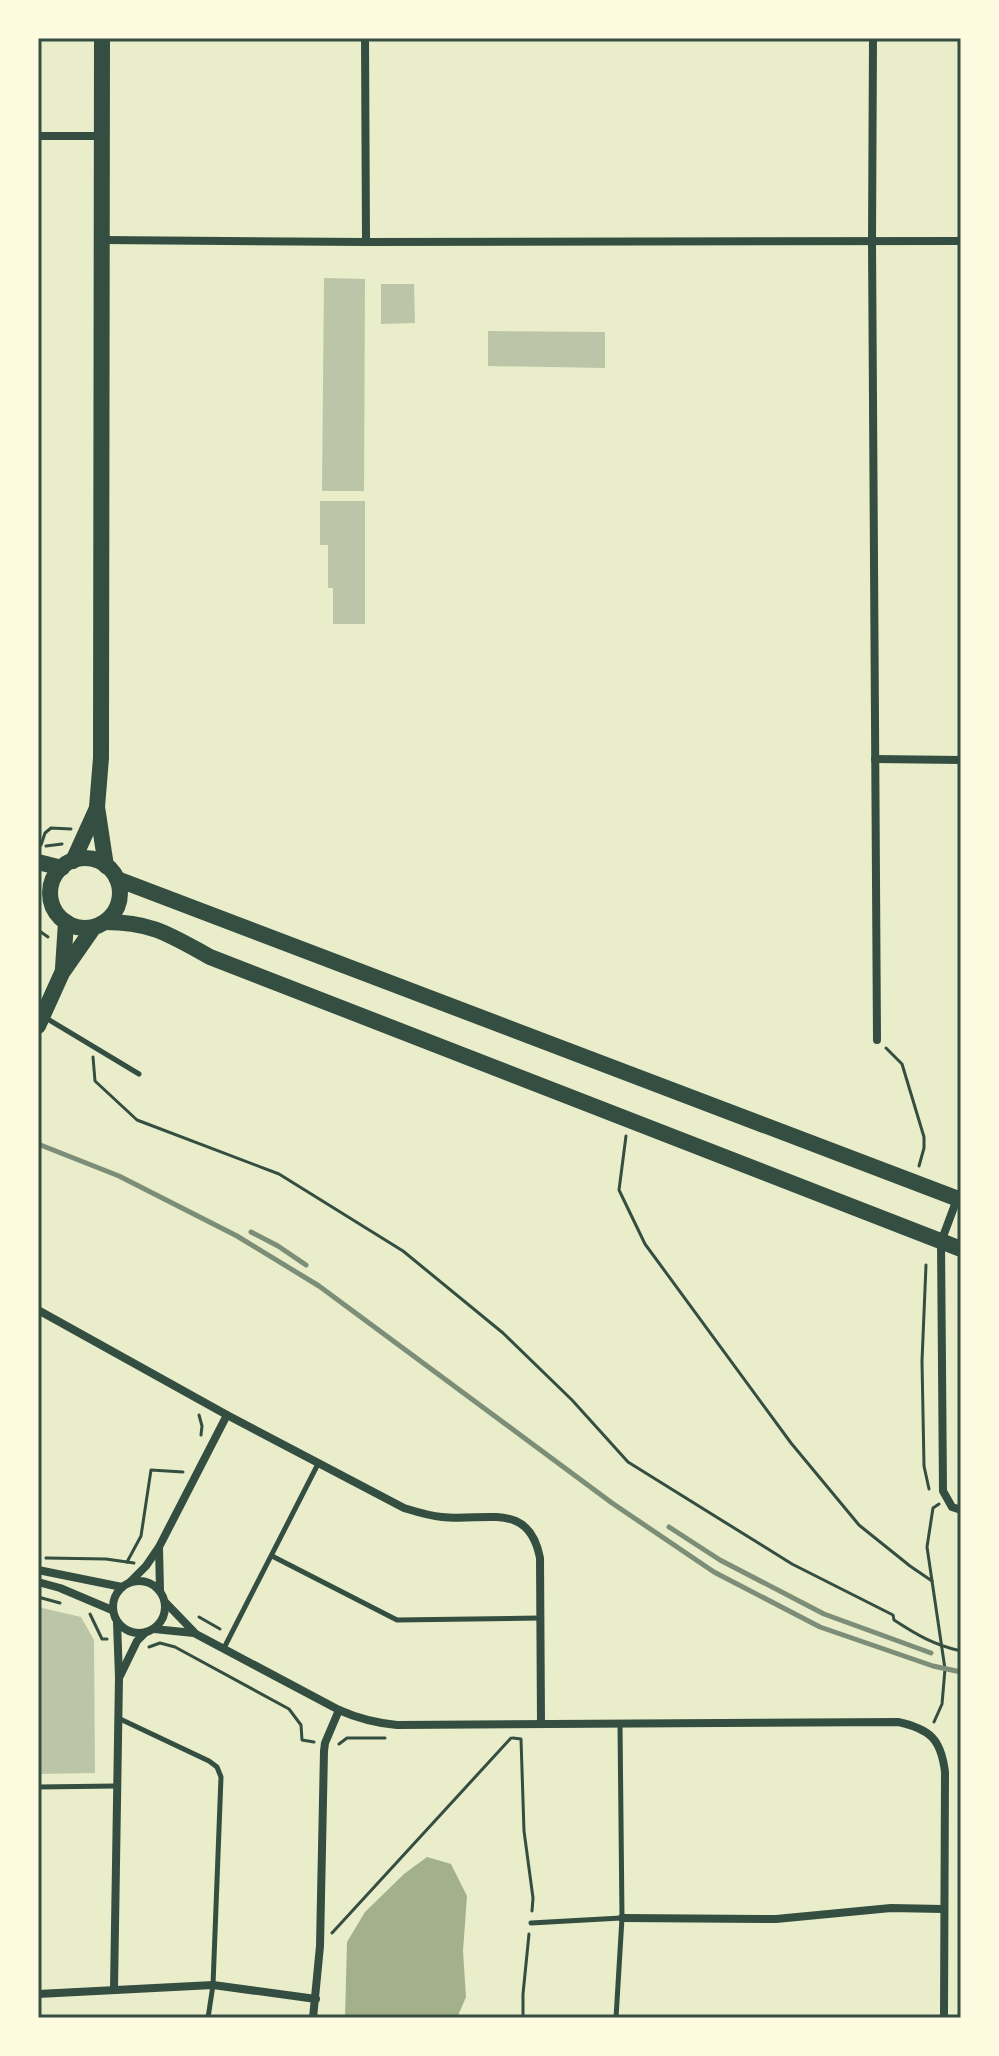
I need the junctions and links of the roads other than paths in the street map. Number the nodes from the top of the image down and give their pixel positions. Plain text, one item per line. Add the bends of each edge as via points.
1 (102, 38) edge
2 (365, 38) edge
3 (873, 38) edge
4 (38, 136) edge
5 (102, 136) junction
6 (102, 240) junction
7 (872, 241) junction
8 (961, 241) edge
9 (366, 242) junction
10 (875, 759) junction
11 (961, 760) edge
12 (97, 807) junction
13 (38, 862) edge
14 (67, 864) junction
15 (112, 872) junction
16 (38, 898) edge
17 (53, 907) junction
18 (66, 922) junction
19 (99, 925) junction
20 (62, 973) junction
21 (40, 1021) edge
22 (877, 1040) road end
23 (139, 1074) dead end
24 (959, 1199) edge
25 (941, 1242) junction
26 (961, 1249) edge
27 (38, 1310) edge
28 (227, 1415) junction
29 (319, 1462) junction
30 (961, 1510) edge
31 (159, 1547) junction
32 (272, 1556) junction
33 (38, 1570) edge
34 (38, 1582) edge
35 (125, 1585) junction
36 (160, 1590) junction
37 (164, 1601) junction
38 (112, 1610) junction
39 (540, 1618) junction
40 (117, 1622) junction
41 (150, 1630) junction
42 (194, 1633) junction
43 (224, 1649) junction
44 (119, 1677) junction
45 (339, 1710) junction
46 (117, 1717) junction
47 (620, 1723) junction
48 (541, 1724) junction
49 (116, 1786) junction
50 (38, 1787) edge
51 (943, 1909) junction
52 (622, 1918) junction
53 (531, 1923) road end
54 (213, 1985) junction
55 (114, 1989) junction
56 (38, 1994) edge
57 (316, 1999) junction
58 (208, 2018) edge
59 (313, 2018) edge
60 (616, 2018) edge
61 (944, 2018) edge

1 - 5 main road
2 - 9 street
3 - 7 street
4 - 5 street
5 - 6 main road
6 - 9 street
6 - 12 main road
7 - 8 street
7 - 9 street
7 - 10 street
10 - 11 street
10 - 22 street
12 - 14 main road
12 - 15 main road
13 - 14 main road
14 - 15 main road via 96,860
14 - 17 main road via 51,886
15 - 19 main road via 120,889 117,908
15 - 24 main road
16 - 17 main road
17 - 18 main road
18 - 19 main road via 84,928
18 - 20 main road
19 - 20 main road
19 - 25 main road via 139,924 162,931 210,957
20 - 21 main road
21 - 23 lane
24 - 25 street
25 - 26 main road
25 - 30 street via 943,1491 952,1507
27 - 28 street
28 - 29 street
28 - 31 street
29 - 32 lane
29 - 39 street via 423,1514 520,1522 537,1542
31 - 35 street
31 - 36 street
32 - 39 lane via 397,1620
32 - 43 lane
33 - 35 street
34 - 38 street
35 - 36 street via 146,1581
35 - 38 street
36 - 37 street
37 - 41 street via 161,1622
37 - 42 street
38 - 40 street
39 - 48 street
40 - 41 street via 128,1631
40 - 44 street
41 - 42 street
41 - 44 street via 137,1641
42 - 43 street
43 - 45 street
44 - 46 street
45 - 48 street via 397,1725
45 - 57 street via 324,1751
46 - 49 street
46 - 54 lane via 209,1761 221,1777
47 - 48 street
47 - 51 street via 898,1722 929,1733 938,1744 945,1772
47 - 52 lane
49 - 50 lane
49 - 55 street
51 - 52 street via 891,1908 776,1919
51 - 61 street
52 - 53 lane
52 - 60 lane
54 - 55 street
54 - 57 street
54 - 58 lane
55 - 56 street
57 - 59 street

